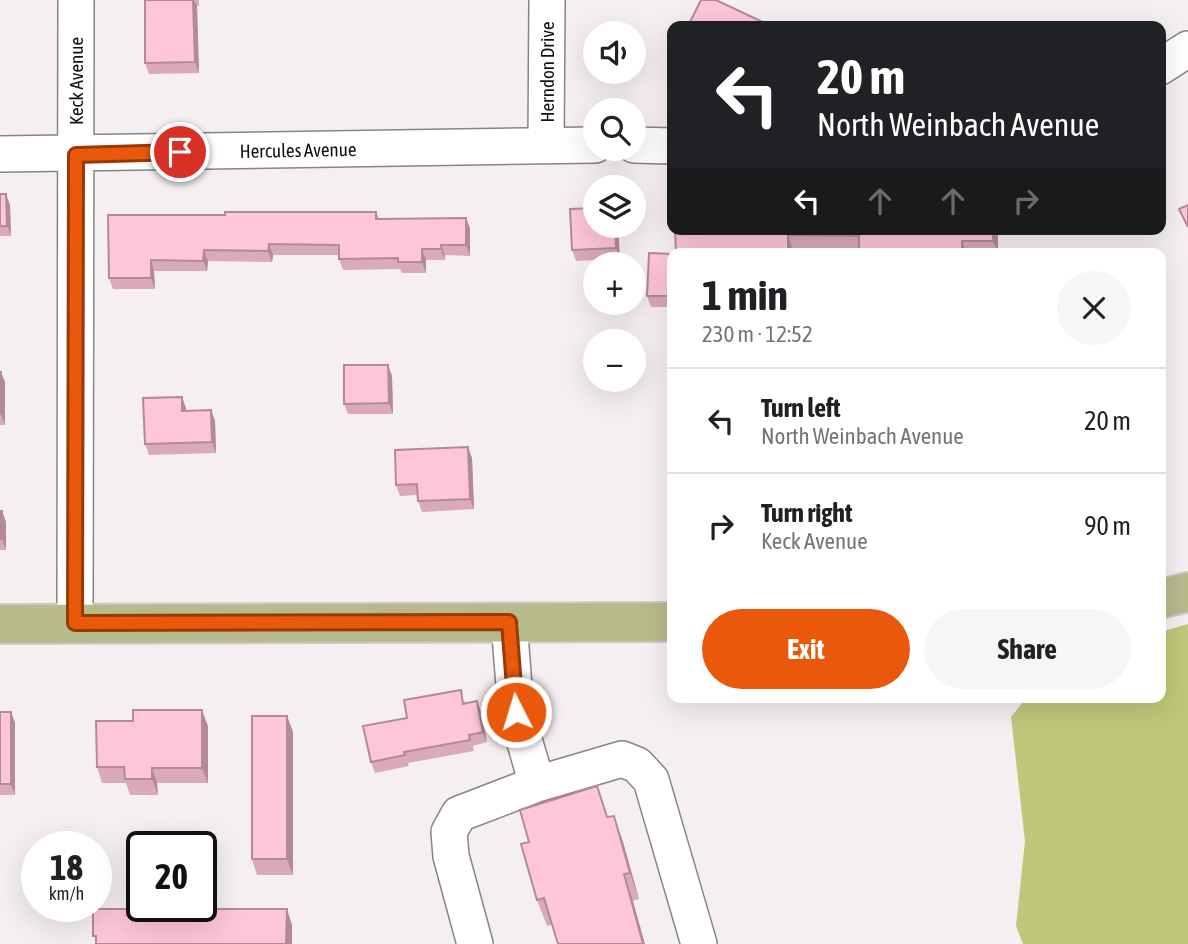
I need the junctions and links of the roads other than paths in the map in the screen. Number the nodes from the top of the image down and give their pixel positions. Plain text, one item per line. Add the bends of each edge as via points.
1 (76, 0) edge
2 (547, 0) edge
3 (1188, 49) edge
4 (1166, 63) edge
5 (547, 144) junction
6 (583, 145) edge
7 (646, 145) edge
8 (667, 146) edge
9 (0, 154) edge
10 (76, 155) junction
11 (1188, 592) edge
12 (1166, 598) edge
13 (667, 621) edge
14 (509, 622) junction
15 (75, 623) junction
16 (0, 624) edge
17 (537, 784) junction
18 (475, 944) edge
19 (699, 944) edge

1 - 10 street, Keck Avenue
2 - 5 street, Herndon Drive
3 - 4 street
5 - 6 street, Hercules Avenue
5 - 10 street, Hercules Avenue
7 - 8 street
9 - 10 street, Hercules Avenue
10 - 15 street, Keck Avenue
11 - 12 main road
13 - 14 main road
14 - 15 main road
14 - 17 street via 516,712
15 - 16 main road
17 - 18 street via 459,814 449,832
17 - 19 street via 622,759 637,765 650,780

